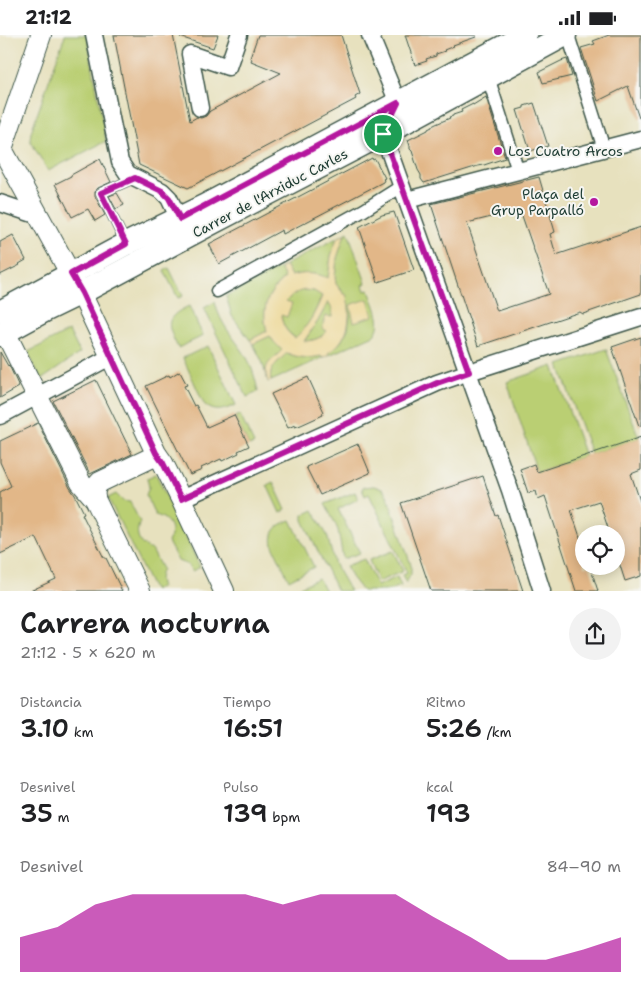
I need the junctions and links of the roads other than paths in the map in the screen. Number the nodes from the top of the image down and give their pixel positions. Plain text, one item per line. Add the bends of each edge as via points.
1 (41, 35) edge
2 (94, 35) edge
3 (239, 35) edge
4 (370, 35) edge
5 (525, 35) edge
6 (567, 35) edge
7 (488, 77) junction
8 (398, 103) junction
9 (200, 107) dead end
10 (383, 134) junction
11 (641, 139) edge
12 (604, 149) junction
13 (1, 151) edge
14 (518, 171) junction
15 (131, 176) junction
16 (404, 193) junction
17 (0, 203) edge
18 (39, 216) junction
19 (180, 219) junction
20 (126, 244) junction
21 (76, 284) junction
22 (217, 291) dead end
23 (641, 317) edge
24 (2, 326) edge
25 (110, 357) junction
26 (469, 372) junction
27 (38, 396) junction
28 (0, 416) edge
29 (157, 455) junction
30 (94, 499) junction
31 (181, 499) junction
32 (219, 589) edge
33 (140, 591) edge
34 (542, 591) edge

1 - 13 street
2 - 15 street via 120,162
3 - 9 street via 228,67 190,54
4 - 8 street
5 - 8 main road, Carrer de l'Arxiduc Carles
6 - 7 main road, Carrer de l'Arxiduc Carles
6 - 12 street
7 - 10 main road, Carrer de l'Arxiduc Carles
7 - 14 street
8 - 10 street
8 - 19 main road, Carrer de l'Arxiduc Carles
10 - 16 street
10 - 21 main road, Carrer de l'Arxiduc Carles via 212,223
11 - 12 street
12 - 14 street via 543,170
13 - 18 street
14 - 16 street
15 - 19 street, Carrer de l'Arxiduc Carles via 162,191
15 - 20 lane via 101,193
16 - 22 street via 364,210
16 - 26 street
17 - 18 street
18 - 21 street
19 - 20 main road, Carrer de l'Arxiduc Carles
20 - 21 main road, Carrer de l'Arxiduc Carles
21 - 24 main road, Carrer de l'Arxiduc Carles via 46,310
21 - 25 street
23 - 26 street
24 - 27 street
25 - 27 street
25 - 29 street
26 - 31 street via 437,383
26 - 34 street
27 - 28 street
27 - 30 street via 81,483
29 - 30 street via 100,482
29 - 31 street
30 - 33 street
31 - 32 street

